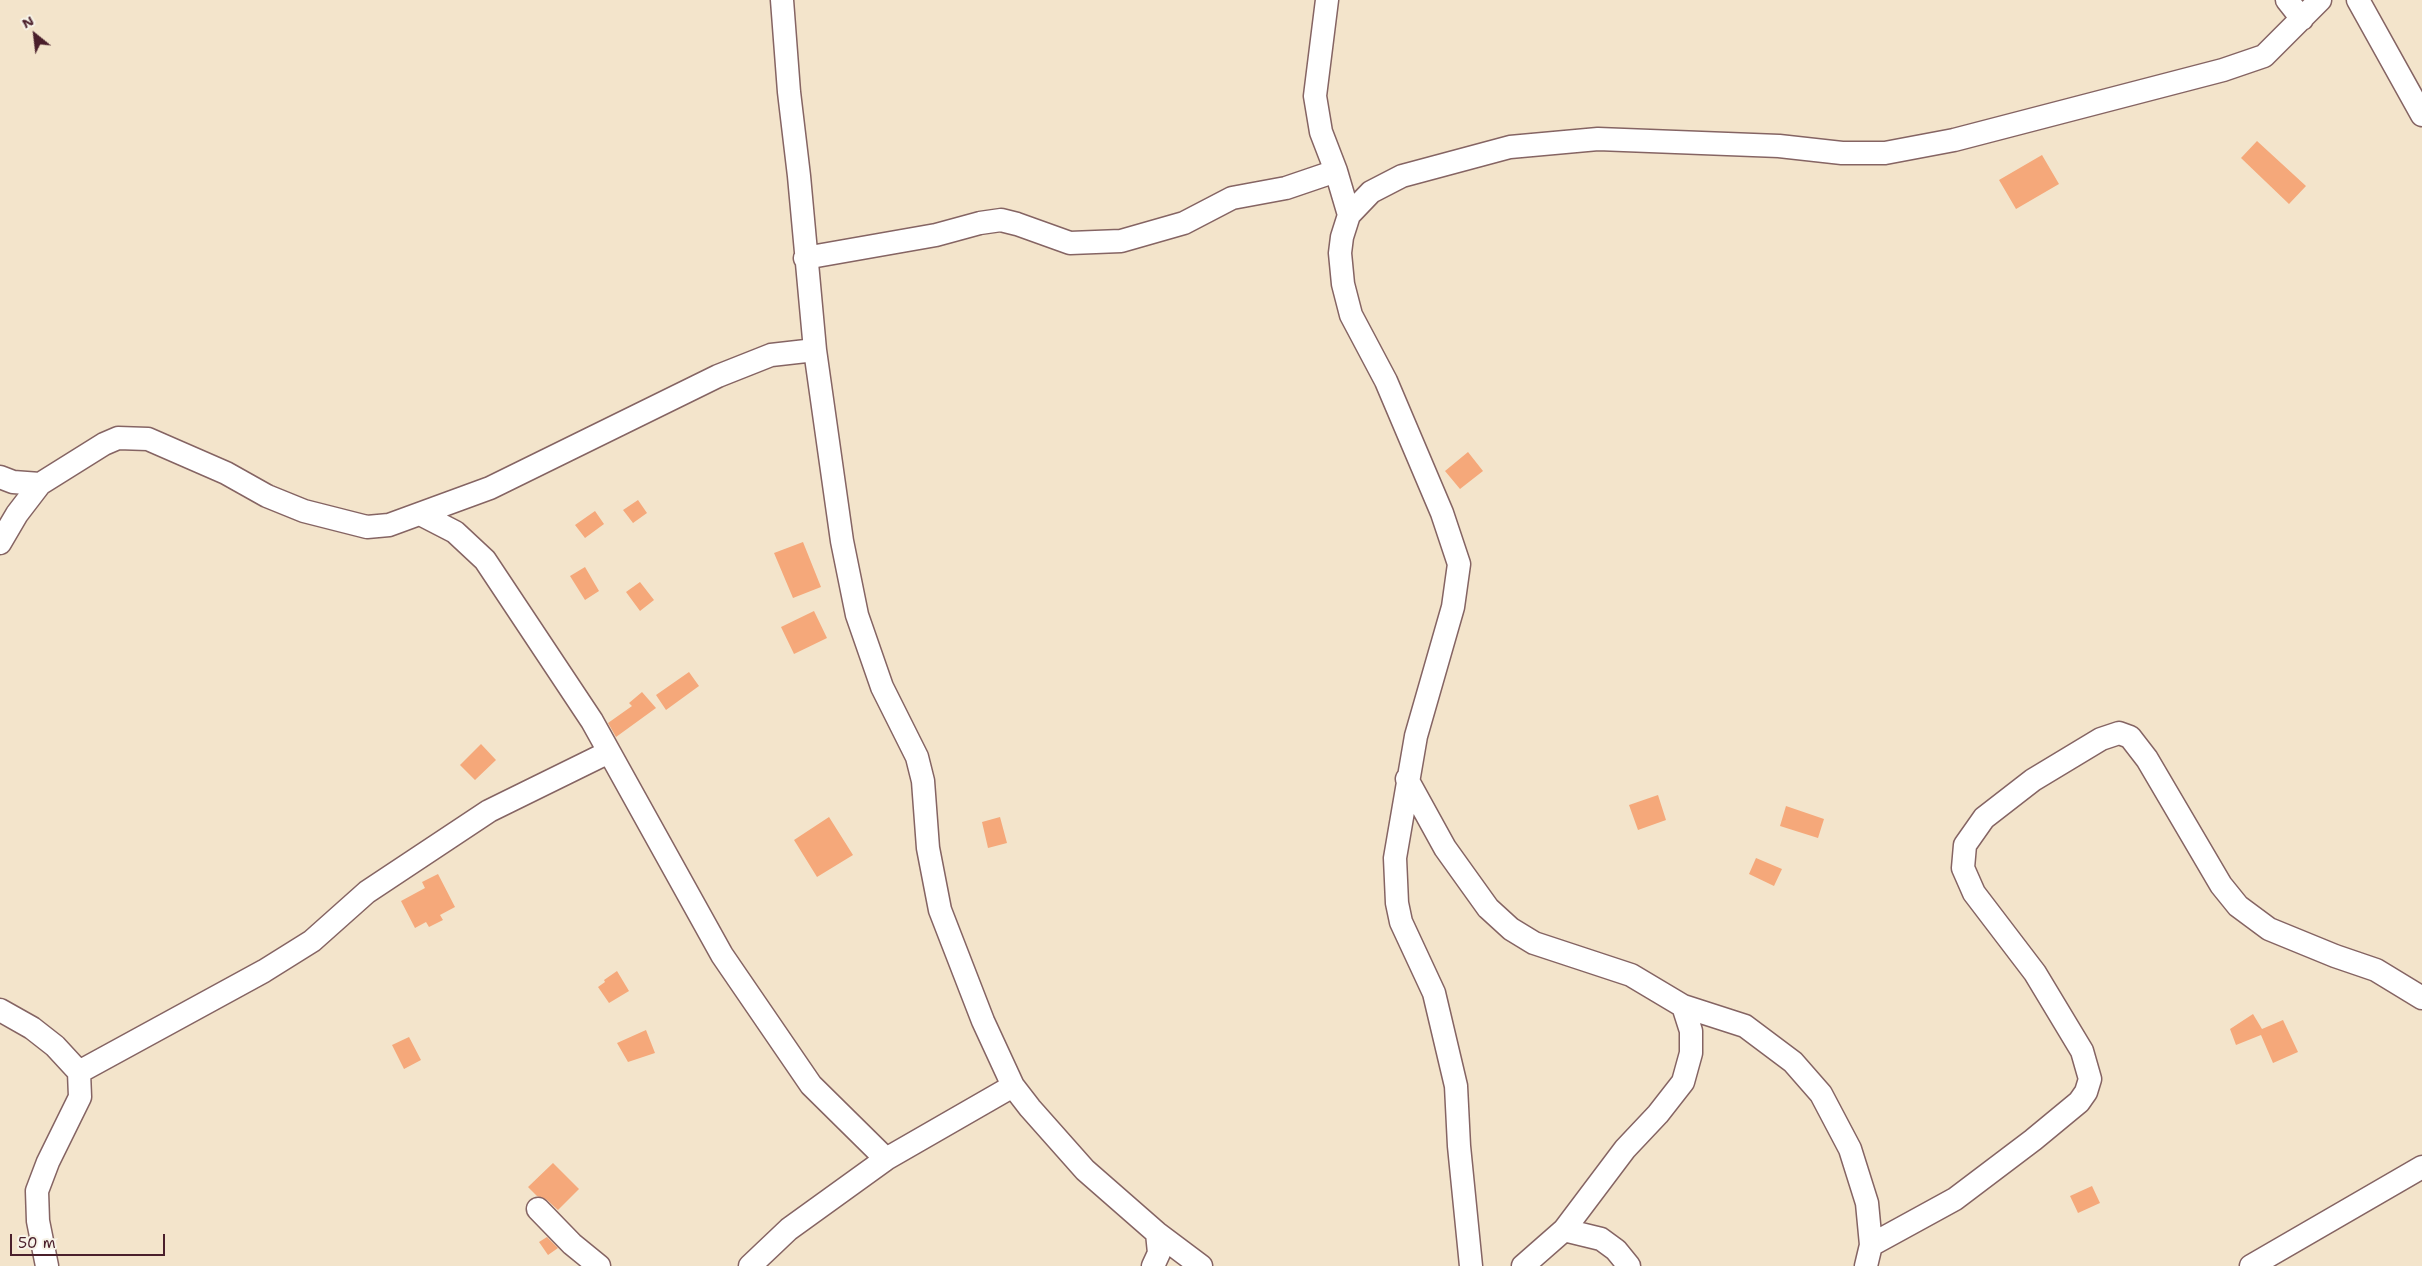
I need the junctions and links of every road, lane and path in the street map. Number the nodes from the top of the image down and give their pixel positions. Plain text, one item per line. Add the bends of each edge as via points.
1 (782, 0) edge
2 (1327, 0) edge
3 (2288, 0) edge
4 (2320, 0) edge
5 (2358, 0) edge
6 (2302, 19) junction
7 (2422, 114) edge
8 (1336, 171) junction
9 (1349, 215) junction
10 (805, 258) junction
11 (816, 350) junction
12 (0, 477) edge
13 (40, 484) junction
14 (422, 514) junction
15 (0, 543) edge
16 (609, 752) junction
17 (1407, 779) junction
18 (2422, 998) edge
19 (1683, 1006) junction
20 (0, 1010) edge
21 (79, 1072) junction
22 (1012, 1086) junction
23 (886, 1159) junction
24 (2422, 1167) edge
25 (538, 1209) dead end
26 (1564, 1230) junction
27 (1157, 1233) junction
28 (1869, 1256) edge
29 (47, 1266) edge
30 (599, 1266) edge
31 (750, 1266) edge
32 (1153, 1266) edge
33 (1201, 1266) edge
34 (1471, 1266) edge
35 (1523, 1266) edge
36 (1629, 1266) edge
37 (2251, 1266) edge

1 - 10 street
2 - 8 street via 1315,96 1321,132
3 - 6 street
4 - 6 street
5 - 7 street
6 - 9 street via 2264,56 2223,70 1954,140 1885,153 1842,154 1779,146 1598,139 1510,147 1402,176 1370,192
8 - 9 street
8 - 10 street via 1286,188 1232,198 1184,223 1121,241 1070,243 1001,220 928,237
9 - 17 street via 1340,253 1343,284 1352,315 1386,380 1442,513 1459,564 1453,606
10 - 11 street
11 - 14 street via 772,355 718,376 490,488
11 - 22 street via 842,541 857,615 882,687 917,757 923,781 928,848 940,910
12 - 13 street via 13,482
13 - 14 street via 104,444 118,438 133,438 163,444 267,496 337,521 367,527 388,525
13 - 15 street
14 - 16 street via 455,532 485,560 592,721
16 - 21 street via 489,811 367,892 312,941 264,971
16 - 23 street via 722,955 776,1036 812,1085
17 - 19 street via 1445,848 1488,908 1511,929 1534,942 1631,975
17 - 34 street via 1395,858 1397,904 1401,922 1434,993 1456,1086
18 - 28 street via 2376,970 2269,929 2238,906 2221,885 2147,759 2130,737 2119,733 2101,740 2033,780 1984,818 1965,845 1963,868 1974,893 2035,973 2082,1052 2090,1078 2086,1092 2079,1102 2033,1140 1955,1199
19 - 26 street via 1691,1032 1691,1053 1683,1082 1625,1149
19 - 28 street via 1745,1026 1794,1062 1821,1094 1850,1149 1867,1203
20 - 21 street via 55,1046
21 - 29 street via 80,1097 37,1191 38,1221
22 - 23 street
22 - 27 street via 1085,1170
23 - 31 street via 789,1229
24 - 37 street
25 - 30 street
26 - 35 street
26 - 36 street via 1601,1239
27 - 32 street via 1159,1253
27 - 33 street

